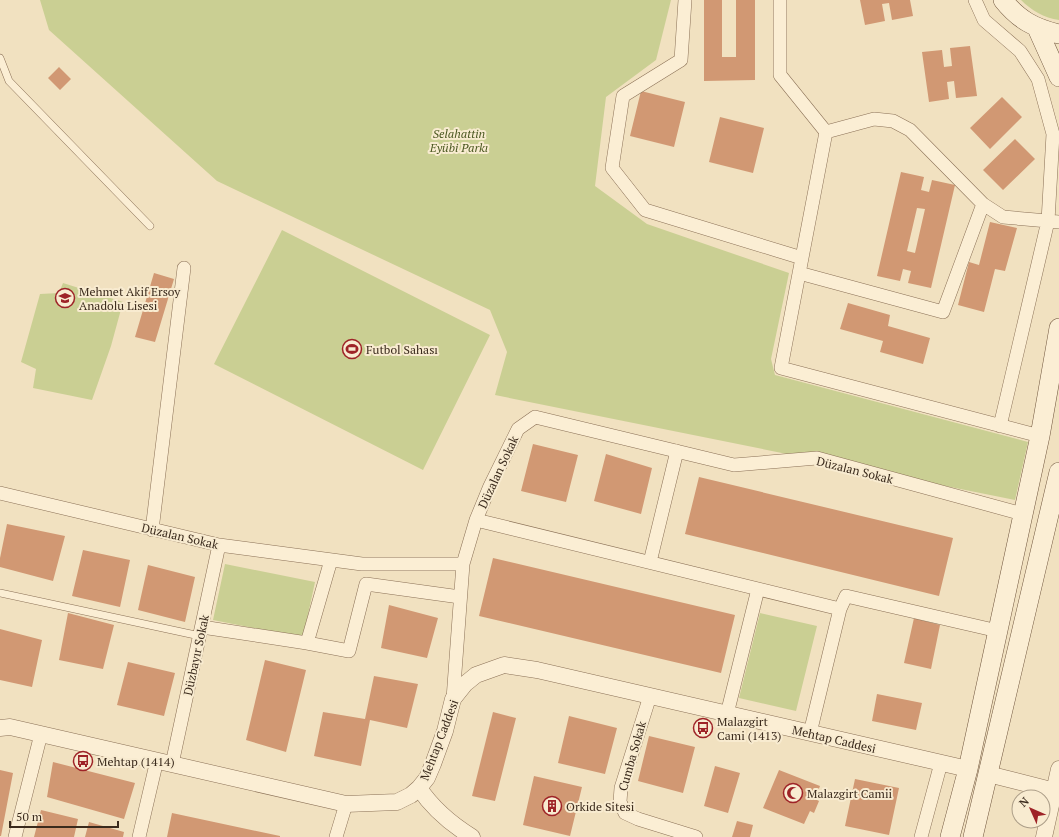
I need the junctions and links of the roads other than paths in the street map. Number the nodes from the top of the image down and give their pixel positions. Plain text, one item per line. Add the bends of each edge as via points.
1 (685, 0) edge
2 (780, 0) edge
3 (975, 0) edge
4 (1003, 0) edge
5 (1038, 28) junction
6 (1059, 34) edge
7 (0, 58) edge
8 (1059, 77) edge
9 (826, 132) junction
10 (983, 204) junction
11 (1054, 221) edge
12 (150, 226) dead end
13 (802, 258) junction
14 (184, 268) dead end
15 (799, 273) junction
16 (1059, 328) edge
17 (1000, 426) junction
18 (1040, 436) junction
19 (676, 451) junction
20 (1059, 472) edge
21 (0, 493) edge
22 (1023, 514) junction
23 (476, 520) junction
24 (152, 530) junction
25 (219, 545) junction
26 (331, 560) junction
27 (650, 562) junction
28 (463, 564) junction
29 (758, 589) junction
30 (0, 593) edge
31 (460, 597) junction
32 (840, 609) junction
33 (998, 630) junction
34 (201, 631) junction
35 (307, 643) junction
36 (650, 696) junction
37 (453, 699) junction
38 (727, 714) junction
39 (0, 728) edge
40 (810, 733) junction
41 (41, 734) junction
42 (157, 760) junction
43 (941, 763) junction
44 (172, 764) junction
45 (968, 769) junction
46 (1059, 769) edge
47 (988, 774) junction
48 (420, 788) junction
49 (1057, 791) edge
50 (346, 804) junction
51 (466, 835) edge
52 (15, 837) edge
53 (139, 837) edge
54 (336, 837) edge
55 (696, 837) edge
56 (922, 837) edge
57 (950, 837) edge
58 (973, 837) edge
59 (1044, 837) edge

1 - 13 street via 681,60 623,96 612,168 645,210
2 - 9 street via 780,75
3 - 11 street via 984,20 1020,51 1038,79 1053,134
4 - 5 main road via 1015,14
5 - 6 main road
5 - 8 main road
7 - 12 lane via 9,81
9 - 10 street via 874,119 892,121 910,130
9 - 13 street
10 - 11 street via 1003,217
10 - 15 street via 942,312
11 - 17 street
13 - 15 street
14 - 24 street
15 - 17 street via 781,368
16 - 18 main road
17 - 18 street
18 - 22 main road
19 - 22 street, Düzalan Sokak via 734,465 817,458
19 - 23 street, Düzalan Sokak via 535,417 518,430
19 - 27 street
20 - 47 main road
21 - 24 street, Düzalan Sokak
22 - 33 main road
23 - 27 street
23 - 28 street, Düzalan Sokak
24 - 25 street, Düzalan Sokak
25 - 26 street, Düzalan Sokak
25 - 34 street, Düzbayır Sokak
26 - 28 street, Düzalan Sokak via 362,564
26 - 35 street
27 - 29 street
28 - 31 street
29 - 32 street
29 - 38 street
30 - 34 lane
31 - 35 street via 366,584 349,651
31 - 37 street
32 - 33 street via 846,596
32 - 40 street
33 - 45 main road
34 - 35 street
34 - 44 street, Düzbayır Sokak
36 - 37 street, Mehtap Caddesi via 537,670 504,666 476,675
36 - 38 street, Mehtap Caddesi
36 - 55 street, Cumba Sokak via 621,788 620,802 625,813 638,819
37 - 48 street, Mehtap Caddesi via 433,764
38 - 40 street, Mehtap Caddesi
39 - 41 street, Mehtap Caddesi via 10,727
40 - 43 street, Mehtap Caddesi
41 - 42 street, Mehtap Caddesi
41 - 52 street
42 - 44 street, Mehtap Caddesi
42 - 53 street
43 - 45 street, Mehtap Caddesi
43 - 56 street
44 - 50 street, Mehtap Caddesi
45 - 47 street
45 - 57 main road
46 - 49 street
47 - 49 street
47 - 58 main road
48 - 50 street, Mehtap Caddesi via 397,802
48 - 51 street via 428,802
49 - 59 street
50 - 54 street

